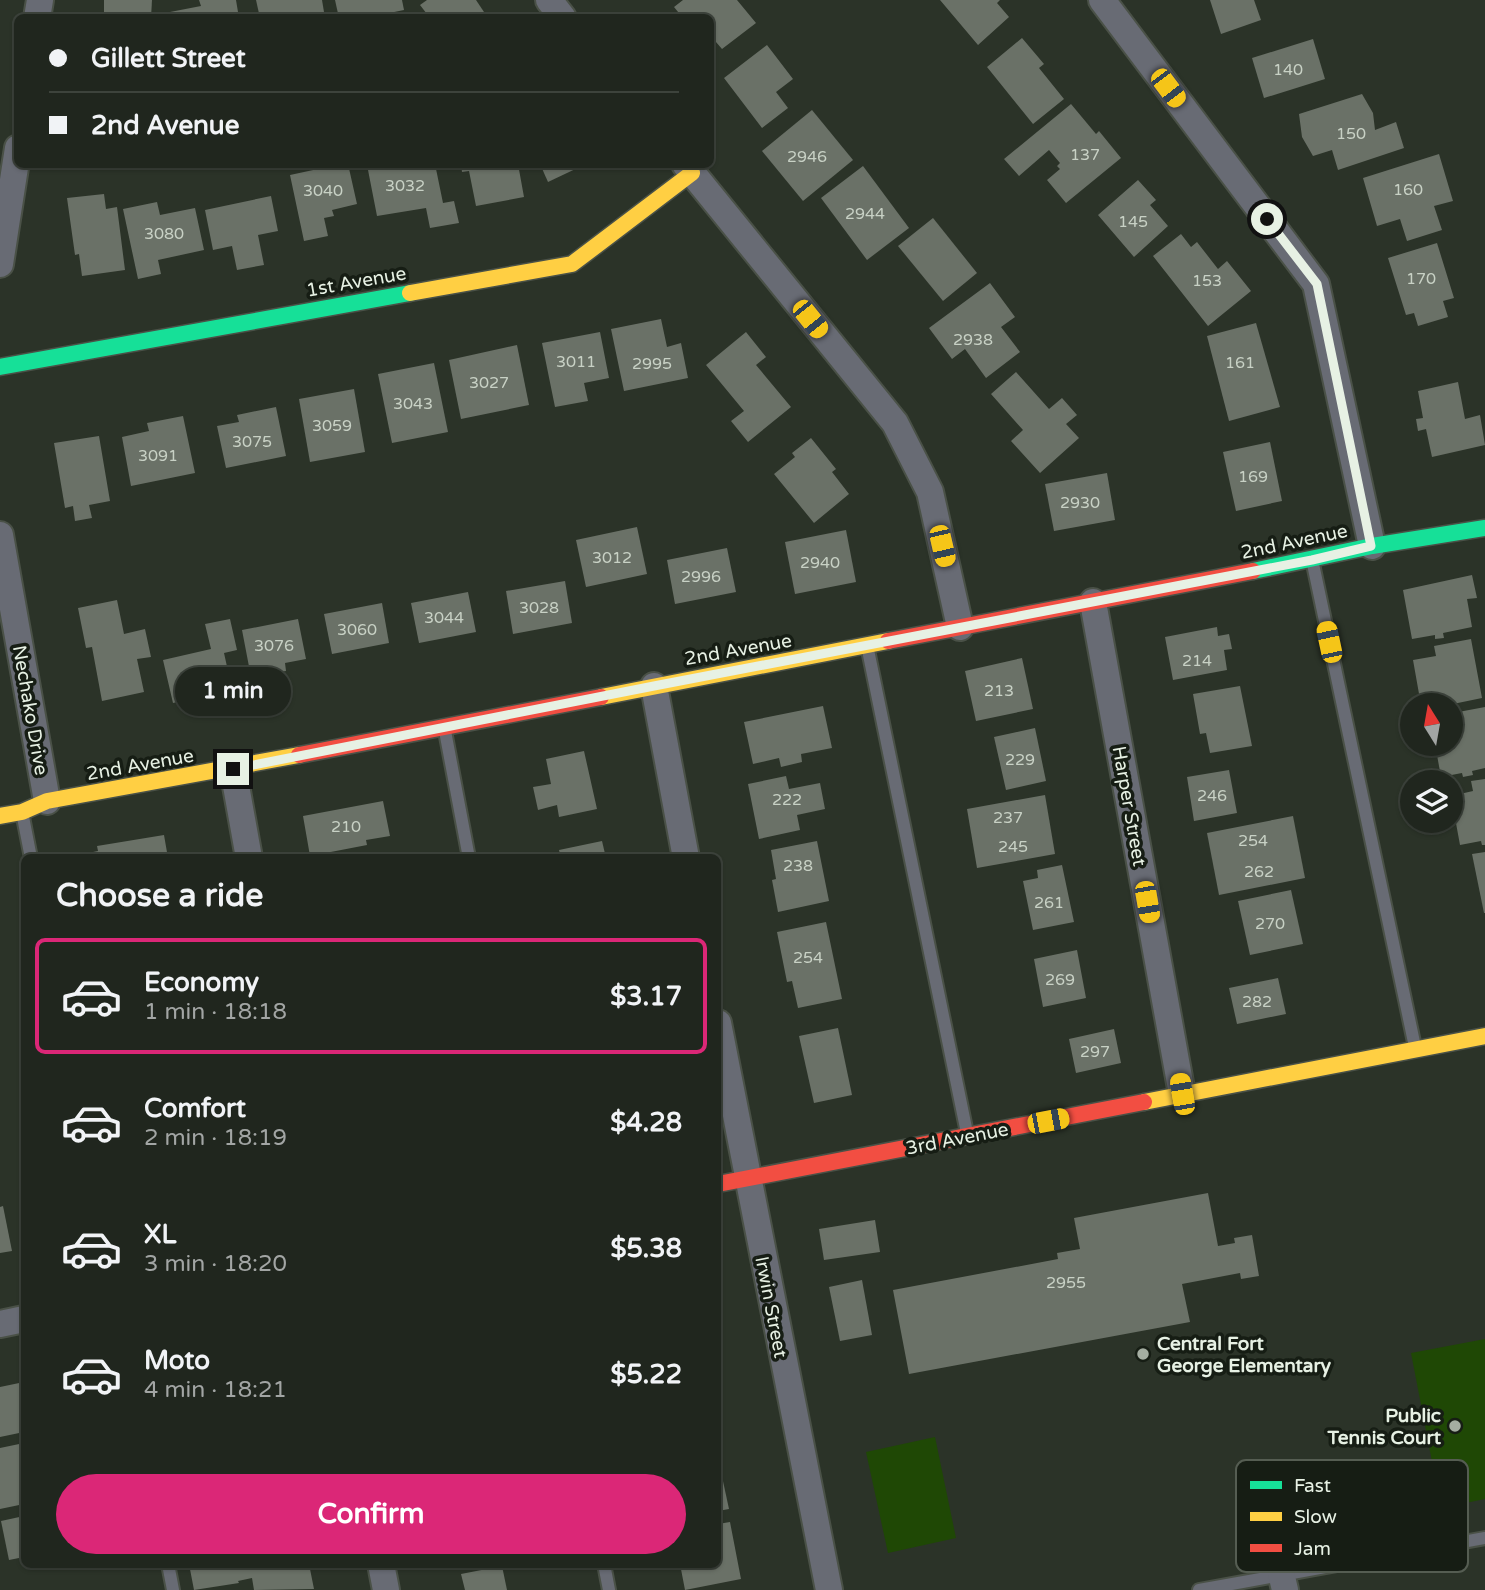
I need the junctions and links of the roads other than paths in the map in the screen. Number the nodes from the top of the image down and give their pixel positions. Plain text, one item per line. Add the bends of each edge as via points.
1 (549, 0) edge
2 (1102, 0) edge
3 (561, 14) edge
4 (15, 168) edge
5 (688, 169) edge
6 (0, 264) edge
7 (0, 367) edge
8 (1485, 528) edge
9 (0, 535) edge
10 (1371, 546) junction
11 (1312, 560) junction
12 (1093, 601) junction
13 (960, 627) junction
14 (867, 646) junction
15 (654, 686) junction
16 (444, 729) junction
17 (233, 769) junction
18 (47, 801) junction
19 (22, 812) junction
20 (0, 816) edge
21 (30, 854) edge
22 (248, 854) edge
23 (468, 854) edge
24 (685, 854) edge
25 (1485, 1036) edge
26 (721, 1039) edge
27 (1415, 1050) junction
28 (1182, 1094) junction
29 (968, 1136) junction
30 (747, 1178) junction
31 (721, 1183) edge
32 (21, 1320) edge
33 (0, 1324) edge
34 (169, 1568) edge
35 (382, 1568) edge
36 (605, 1568) edge
37 (1329, 1572) edge
38 (1283, 1582) edge
39 (173, 1590) edge
40 (386, 1590) edge
41 (609, 1590) edge
42 (829, 1590) edge
43 (1199, 1590) edge

1 - 3 street
2 - 10 street via 1317,284
4 - 6 street
5 - 7 street, 1st Avenue via 572,264
5 - 13 street via 895,423 930,492
8 - 10 street, 2nd Avenue
9 - 18 street, Nechako Drive
10 - 11 street, 2nd Avenue
11 - 12 street, 2nd Avenue
11 - 27 lane
12 - 13 street, 2nd Avenue
12 - 28 street, Harper Street
13 - 14 street, 2nd Avenue
14 - 15 street, 2nd Avenue
14 - 29 lane
15 - 16 street, 2nd Avenue
15 - 24 street
16 - 17 street, 2nd Avenue
16 - 23 lane
17 - 18 street, 2nd Avenue
17 - 22 street
18 - 19 street, 2nd Avenue
19 - 20 street, 2nd Avenue
19 - 21 lane
25 - 27 street, 3rd Avenue
26 - 30 street, Irwin Street
27 - 28 street, 3rd Avenue
28 - 29 street, 3rd Avenue
29 - 30 street, 3rd Avenue
30 - 31 street, 3rd Avenue
30 - 42 street, Irwin Street
32 - 33 street
34 - 39 lane
35 - 40 street
36 - 41 lane
37 - 38 lane
38 - 43 lane

